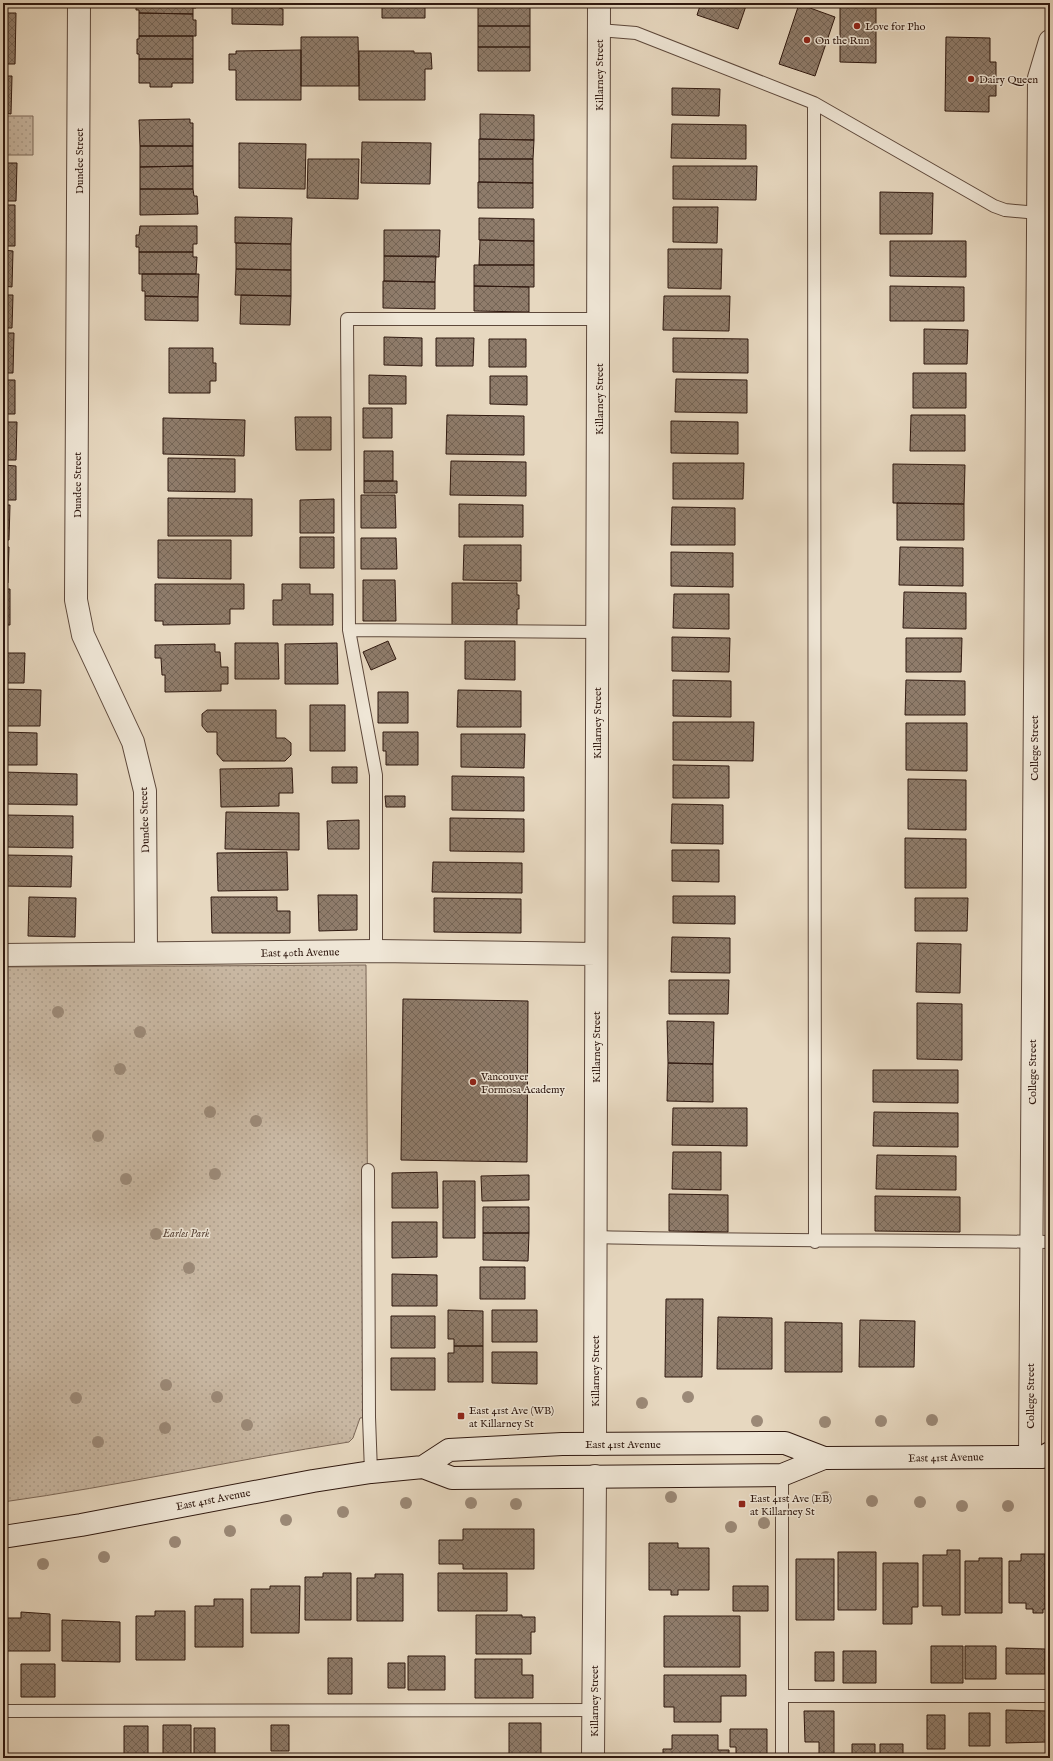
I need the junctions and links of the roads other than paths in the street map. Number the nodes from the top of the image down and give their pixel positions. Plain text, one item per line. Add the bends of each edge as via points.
1 (79, 3) edge
2 (599, 3) edge
3 (599, 30) junction
4 (1050, 41) edge
5 (814, 103) junction
6 (1038, 213) junction
7 (1044, 255) edge
8 (600, 319) junction
9 (349, 630) junction
10 (598, 632) junction
11 (376, 951) junction
12 (146, 953) junction
13 (596, 954) junction
14 (3, 955) edge
15 (368, 1170) dead end
16 (596, 1237) junction
17 (816, 1242) junction
18 (1040, 1242) edge
19 (595, 1444) junction
20 (1043, 1457) edge
21 (824, 1458) junction
22 (423, 1467) junction
23 (371, 1472) junction
24 (782, 1475) junction
25 (594, 1476) junction
26 (3, 1537) edge
27 (783, 1696) junction
28 (1050, 1696) edge
29 (594, 1710) junction
30 (3, 1711) edge
31 (593, 1758) edge
32 (782, 1758) edge

1 - 12 street, Dundee Street via 76,600 83,635 133,742 145,791
2 - 3 street, Killarney Street
3 - 5 lane via 636,33
3 - 8 street, Killarney Street
4 - 6 street, College Street via 1039,78
5 - 6 lane via 994,206 1006,210
5 - 17 lane
6 - 7 street, College Street
7 - 18 street, College Street
8 - 9 lane via 347,319
8 - 10 street, Killarney Street
9 - 10 lane
9 - 11 lane via 376,775
10 - 13 street, Killarney Street
11 - 12 street, East 40th Avenue
11 - 13 street, East 40th Avenue
12 - 14 street, East 40th Avenue
13 - 16 street, Killarney Street
15 - 23 lane
16 - 17 lane
16 - 19 street, Killarney Street
17 - 18 lane
18 - 20 street, College Street
19 - 21 street, East 41st Avenue via 786,1443
19 - 22 street, East 41st Avenue via 449,1450
20 - 21 street, East 41st Avenue
21 - 24 street, East 41st Avenue
22 - 23 street, East 41st Avenue
22 - 25 street, East 41st Avenue via 452,1478
23 - 26 street, East 41st Avenue
24 - 25 street, East 41st Avenue
24 - 27 lane
25 - 29 street, Killarney Street
27 - 28 lane
27 - 32 lane
29 - 30 lane
29 - 31 street, Killarney Street

